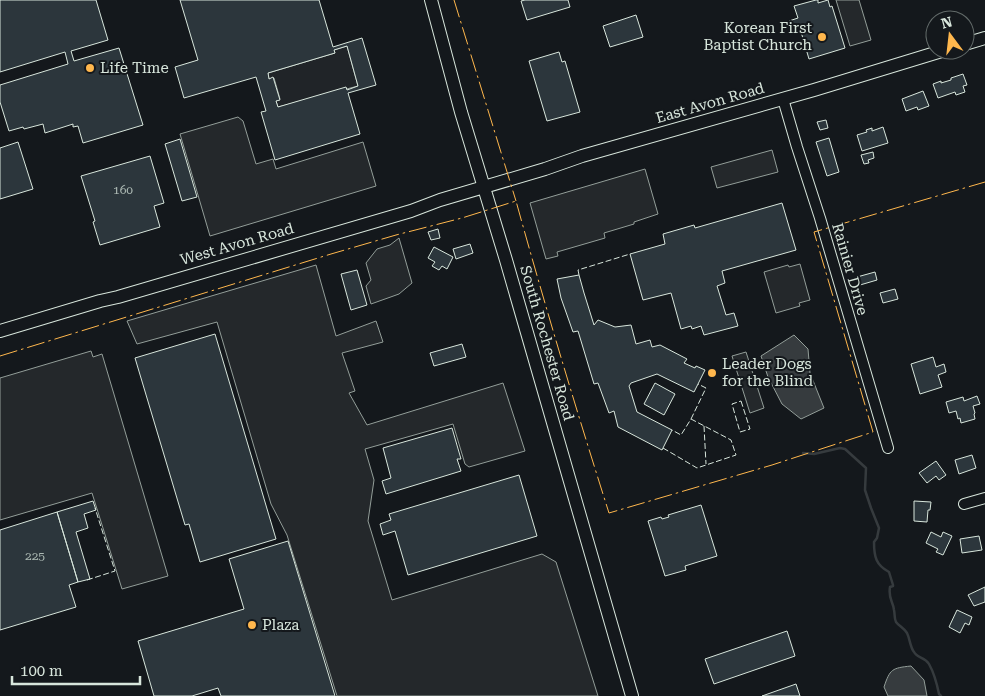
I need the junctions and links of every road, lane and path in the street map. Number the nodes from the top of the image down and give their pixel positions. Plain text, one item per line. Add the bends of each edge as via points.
1 (431, 0) edge
2 (925, 56) edge
3 (783, 99) junction
4 (484, 187) junction
5 (0, 331) edge
6 (888, 448) dead end
7 (985, 498) edge
8 (964, 504) dead end
9 (632, 696) edge

1 - 4 main road, South Rochester Road
2 - 3 main road, East Avon Road
3 - 4 main road, East Avon Road
3 - 6 street, Rainier Drive
4 - 5 main road, West Avon Road
4 - 9 main road, South Rochester Road
7 - 8 street

